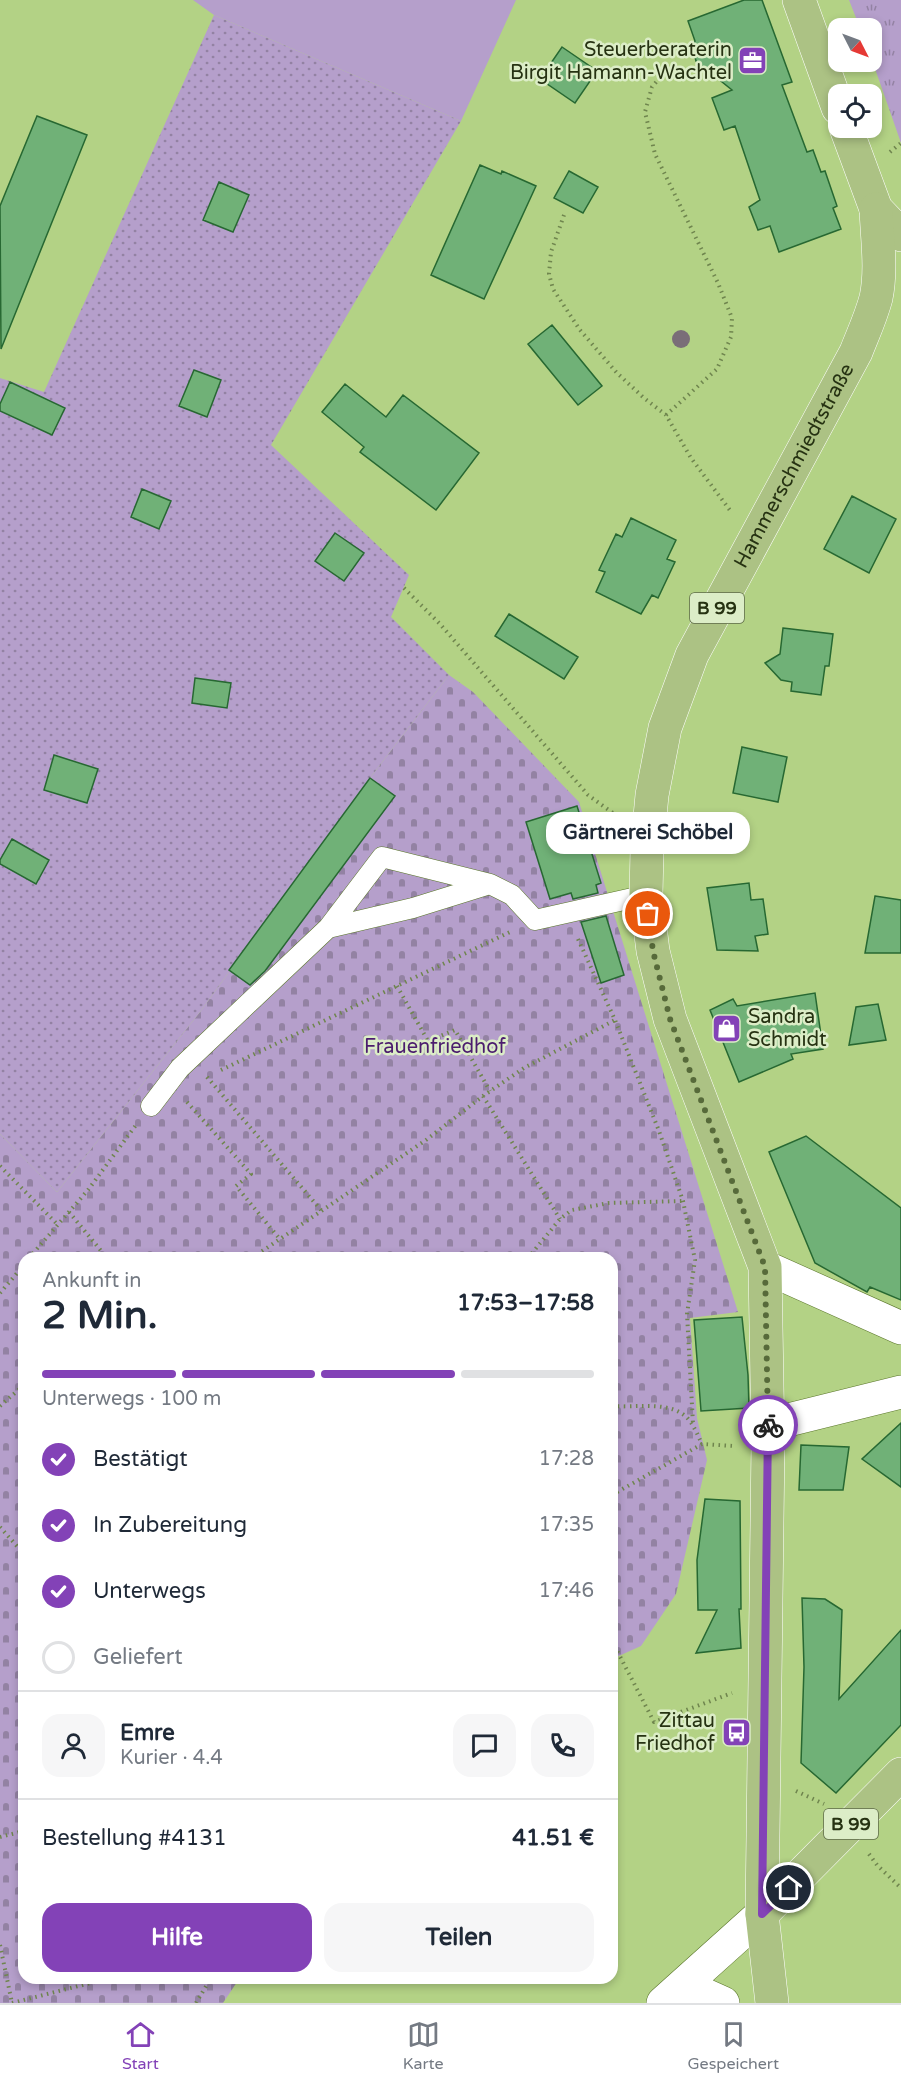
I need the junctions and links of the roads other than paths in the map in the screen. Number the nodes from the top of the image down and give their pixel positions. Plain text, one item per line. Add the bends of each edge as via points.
1 (799, 0) edge
2 (829, 84) edge
3 (850, 138) edge
4 (876, 209) junction
5 (901, 235) edge
6 (490, 884) junction
7 (646, 896) junction
8 (328, 928) junction
9 (151, 1106) road end
10 (765, 1267) junction
11 (901, 1328) edge
12 (901, 1392) edge
13 (768, 1425) junction
14 (901, 1774) edge
15 (762, 1914) junction
16 (669, 1999) edge
17 (723, 2003) edge
18 (772, 2003) edge

1 - 2 main road
3 - 4 main road
4 - 5 main road
4 - 7 main road, Hammerschmiedtstraße / B 99 via 876,297 867,326 692,655 665,728 652,795
6 - 7 lane via 512,895 535,920
6 - 8 lane
6 - 8 lane via 382,857
7 - 10 main road, Hammerschmiedtstraße / B 99 via 653,951 670,1019
8 - 9 lane via 180,1068
10 - 11 street
10 - 13 main road, Hammerschmiedtstraße / B 99
12 - 13 street
13 - 15 main road, Hammerschmiedtstraße / B 99
14 - 15 main road, B 99
15 - 16 street
15 - 18 main road, B 99
16 - 17 street via 703,1994

